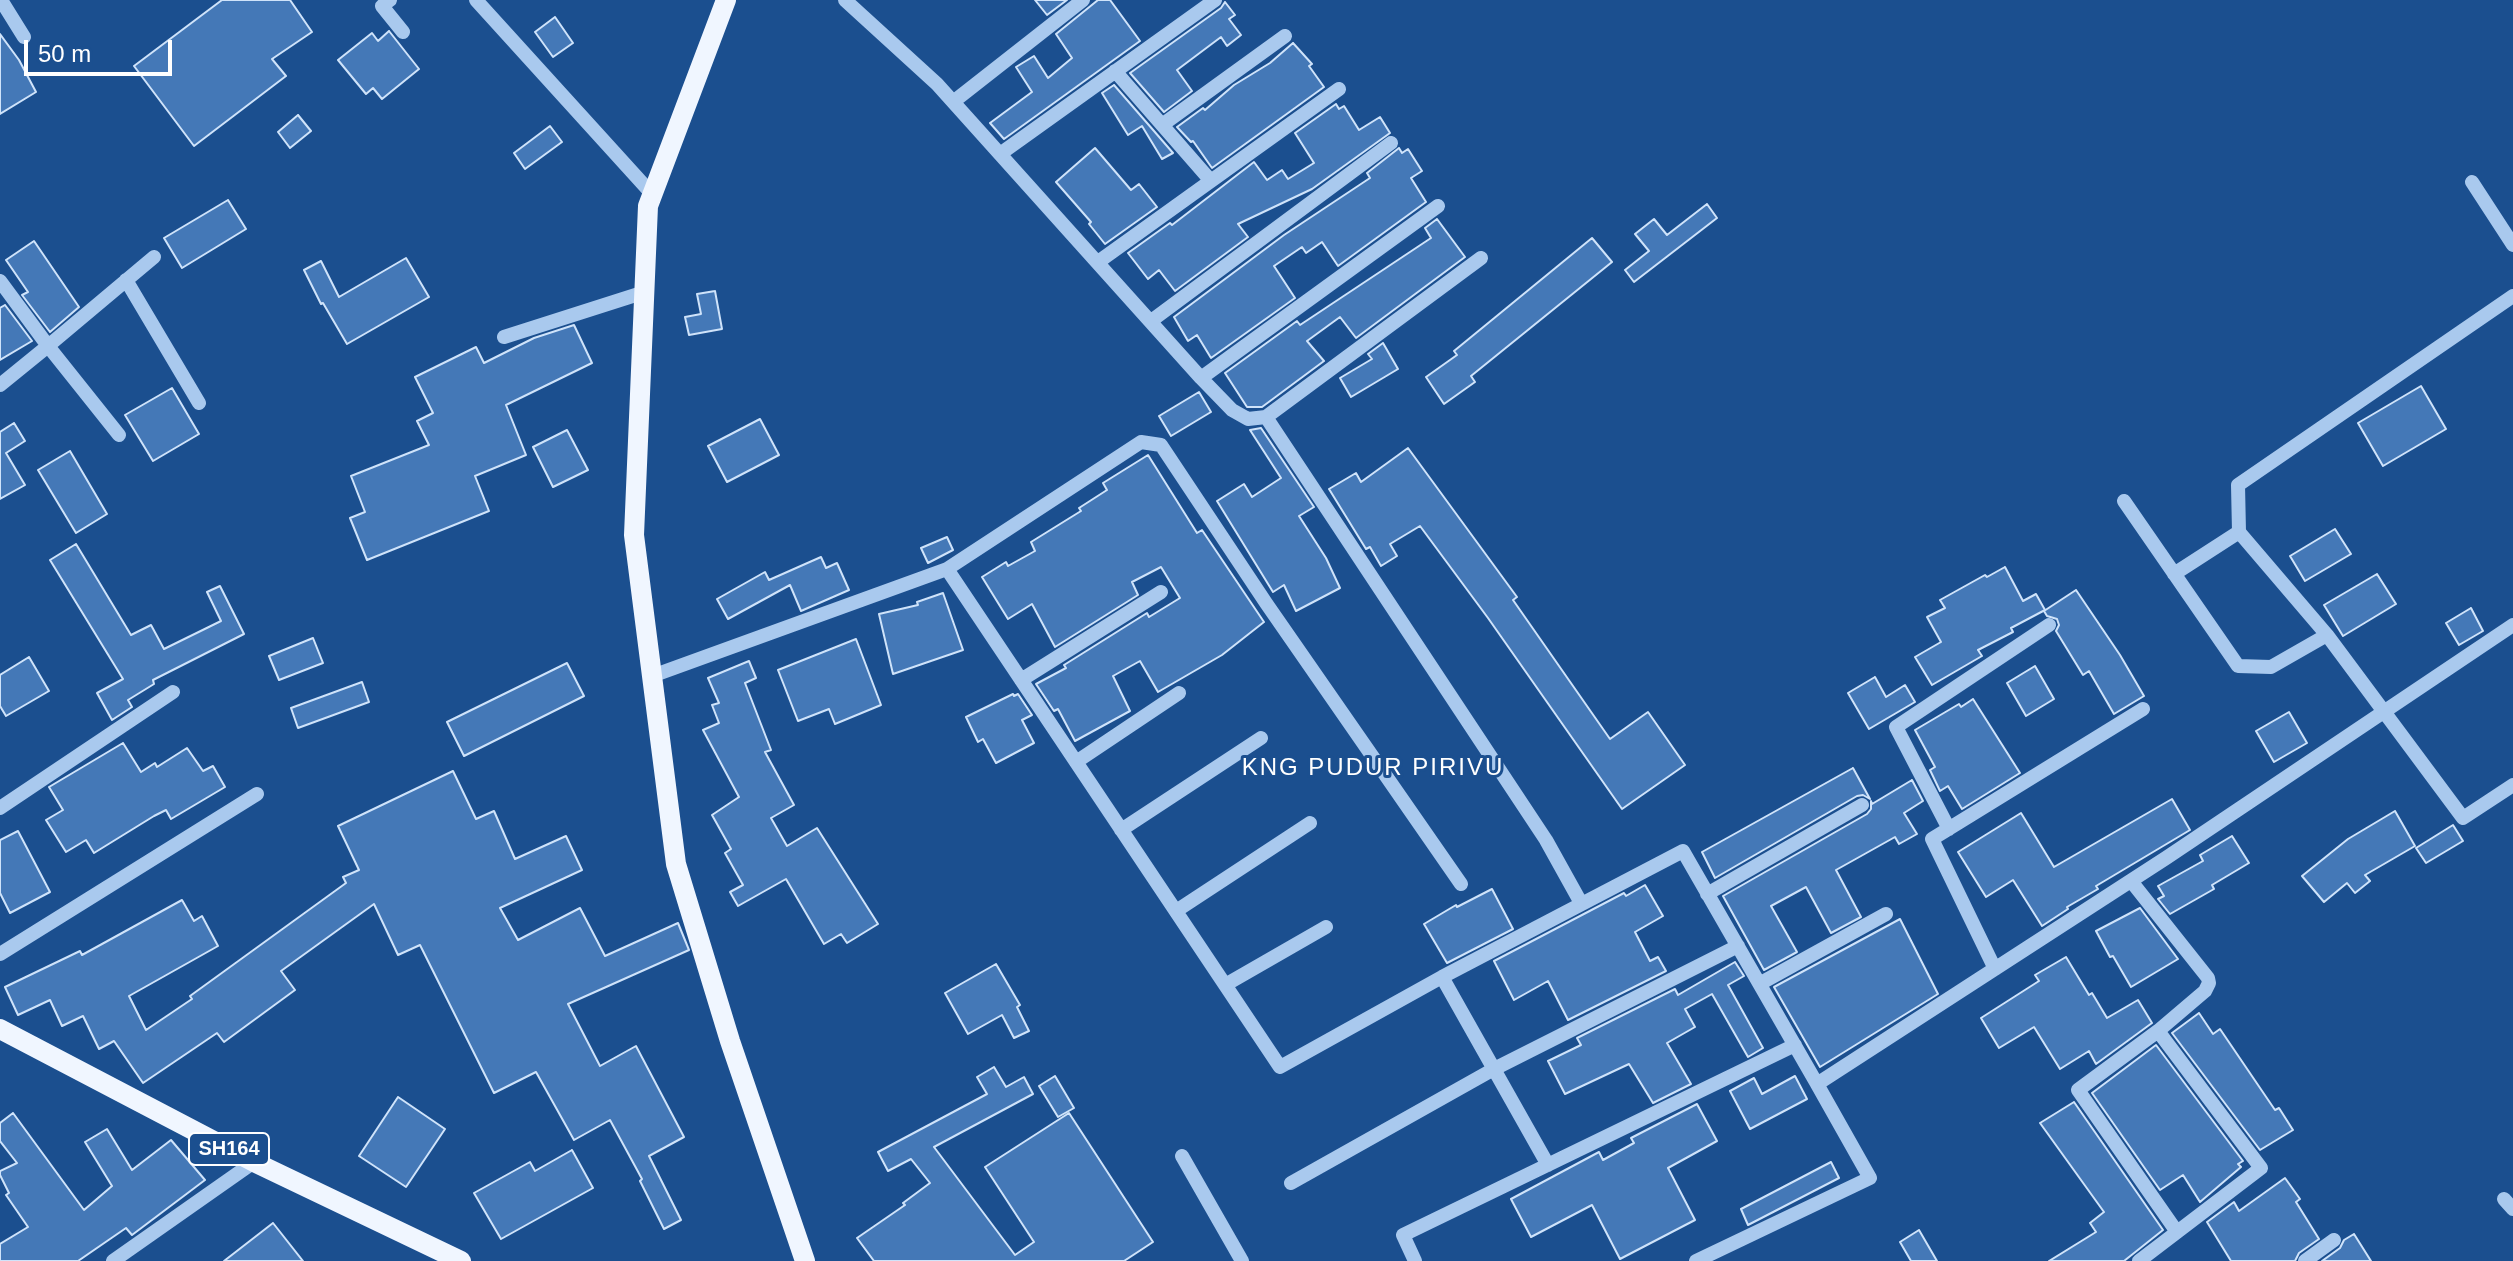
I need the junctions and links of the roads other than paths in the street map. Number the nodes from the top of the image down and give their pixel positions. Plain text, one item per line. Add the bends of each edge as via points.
1 (1, 0) edge
2 (390, 0) edge
3 (476, 0) edge
4 (726, 0) edge
5 (845, 0) edge
6 (1083, 0) edge
7 (1215, 0) edge
8 (403, 32) dead end
9 (1285, 36) dead end
10 (24, 37) dead end
11 (1115, 71) junction
12 (1339, 89) dead end
13 (953, 102) junction
14 (1162, 125) junction
15 (1391, 143) dead end
16 (1000, 154) junction
17 (1211, 181) junction
18 (2472, 182) dead end
19 (653, 195) junction
20 (1438, 206) dead end
21 (2513, 245) edge
22 (154, 257) dead end
23 (1481, 258) dead end
24 (1098, 262) junction
25 (126, 280) junction
26 (0, 281) edge
27 (645, 292) junction
28 (2513, 296) edge
29 (1151, 321) junction
30 (504, 337) dead end
31 (48, 346) junction
32 (1201, 378) junction
33 (0, 385) edge
34 (199, 403) dead end
35 (1266, 417) junction
36 (119, 435) dead end
37 (2124, 501) dead end
38 (2239, 532) junction
39 (947, 569) junction
40 (2174, 574) junction
41 (1161, 592) dead end
42 (2049, 625) dead end
43 (2513, 625) edge
44 (2327, 635) junction
45 (652, 676) junction
46 (1021, 680) junction
47 (173, 692) dead end
48 (1179, 693) dead end
49 (2143, 709) dead end
50 (2385, 711) junction
51 (1261, 738) dead end
52 (1076, 762) junction
53 (2513, 785) edge
54 (257, 794) dead end
55 (1862, 805) dead end
56 (0, 808) edge
57 (1310, 823) dead end
58 (1949, 829) junction
59 (1121, 830) junction
60 (2131, 881) junction
61 (1461, 884) dead end
62 (1707, 894) junction
63 (1581, 903) junction
64 (1176, 911) junction
65 (1886, 914) dead end
66 (1326, 927) dead end
67 (1738, 946) junction
68 (0, 954) edge
69 (1995, 969) junction
70 (1442, 977) junction
71 (1761, 983) junction
72 (1225, 985) junction
73 (0, 1029) edge
74 (2158, 1031) junction
75 (1795, 1045) junction
76 (1494, 1069) junction
77 (1817, 1084) junction
78 (1182, 1156) dead end
79 (254, 1162) junction
80 (1548, 1165) junction
81 (1291, 1183) dead end
82 (2177, 1232) junction
83 (2334, 1240) dead end
84 (113, 1261) edge
85 (461, 1261) edge
86 (805, 1261) edge
87 (1242, 1261) edge
88 (1415, 1261) edge
89 (1696, 1261) edge
90 (2139, 1261) edge
91 (2305, 1261) edge

1 - 10 street
2 - 8 street via 382,6
3 - 19 street
4 - 19 main road
5 - 13 street
6 - 13 street
7 - 11 street
9 - 14 street
11 - 14 street
11 - 16 street
12 - 17 street
13 - 16 street
14 - 17 street
15 - 29 street
16 - 24 street
17 - 24 street
18 - 21 street
19 - 27 main road via 648,206
20 - 32 street
22 - 25 street
23 - 35 street
24 - 29 street
25 - 31 street
25 - 34 street
26 - 31 street
27 - 30 street
27 - 45 main road via 634,535
28 - 38 street via 2238,485
29 - 32 street
31 - 33 street
31 - 36 street
32 - 35 street via 1232,410 1248,419
35 - 63 street via 1546,840
37 - 40 street
38 - 40 street
38 - 44 street
39 - 45 street
39 - 46 street
39 - 61 street via 1141,442 1161,445
40 - 44 street via 2238,666 2271,667
41 - 46 street
42 - 58 street via 1896,727
43 - 50 street
44 - 50 street
45 - 86 main road via 676,864
46 - 52 street
47 - 56 street
48 - 52 street
49 - 58 street
50 - 53 street via 2463,818
50 - 60 street
51 - 59 street
52 - 59 street
54 - 68 street
55 - 62 street
57 - 64 street
58 - 69 street via 1932,839
59 - 64 street
60 - 69 street
60 - 74 street via 2209,983
62 - 63 street via 1683,851
62 - 67 street
63 - 70 street
64 - 72 street
65 - 71 street
66 - 72 street
67 - 71 street
67 - 76 street
69 - 77 street
70 - 72 street via 1280,1067
70 - 76 street
71 - 75 street
73 - 79 main road, SH164
74 - 82 street via 2078,1090
74 - 82 street via 2261,1168
75 - 77 street
75 - 80 street
76 - 80 street
76 - 81 street
77 - 89 street via 1870,1178
78 - 87 street
79 - 84 street
79 - 85 main road, SH164
80 - 88 street via 1403,1235
82 - 90 street
83 - 91 street

